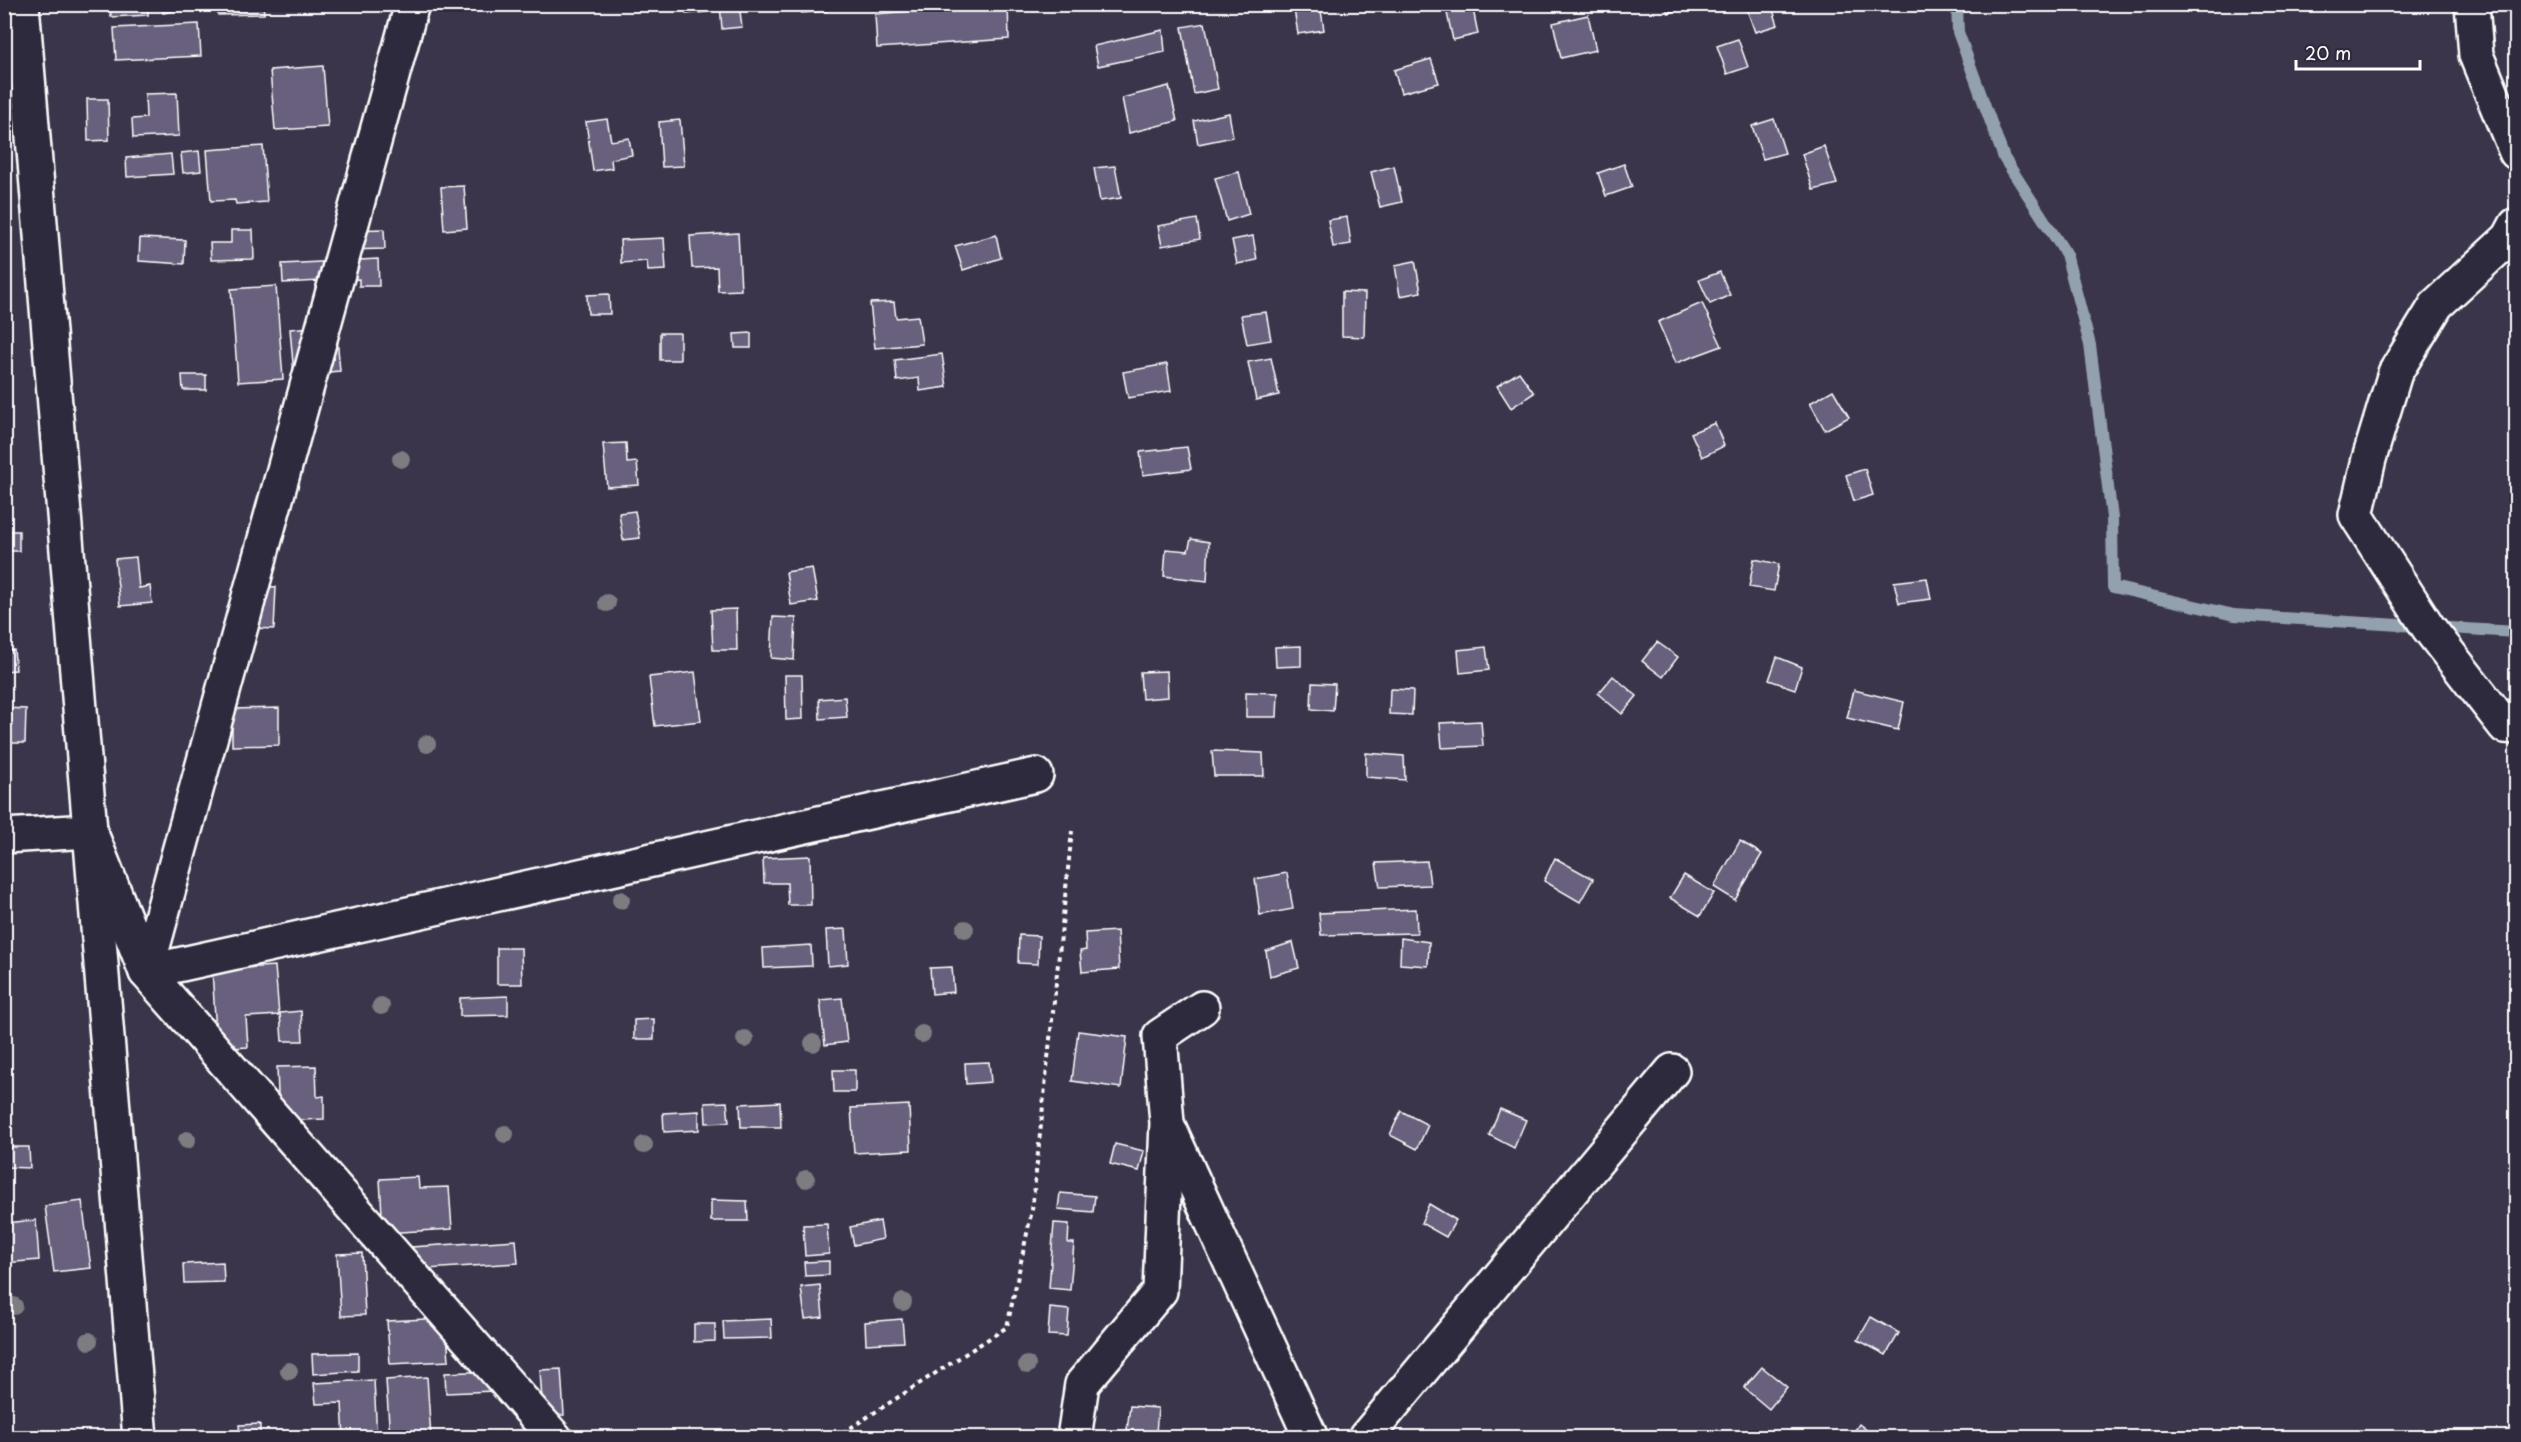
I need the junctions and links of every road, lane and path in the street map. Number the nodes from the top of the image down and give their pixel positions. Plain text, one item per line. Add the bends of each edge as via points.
1 (22, 4) edge
2 (412, 4) edge
3 (2472, 4) edge
4 (2517, 152) edge
5 (2517, 225) edge
6 (2517, 727) edge
7 (1036, 775) dead end
8 (90, 831) junction
9 (1072, 831) dead end
10 (4, 836) edge
11 (146, 972) junction
12 (1202, 1008) dead end
13 (1672, 1071) dead end
14 (1167, 1123) junction
15 (140, 1437) edge
16 (555, 1437) edge
17 (835, 1437) edge
18 (1074, 1437) edge
19 (1311, 1437) edge
20 (1365, 1437) edge

1 - 8 street
2 - 11 street
3 - 4 street via 2476,55
5 - 6 street via 2509,238 2437,304 2395,373 2356,515 2428,627 2505,726
7 - 11 street
8 - 10 street
8 - 11 street
8 - 15 street
9 - 17 path via 1032,1210 1007,1327
11 - 16 street
12 - 14 street via 1160,1036
13 - 20 street
14 - 18 street via 1160,1291 1082,1384
14 - 19 street

